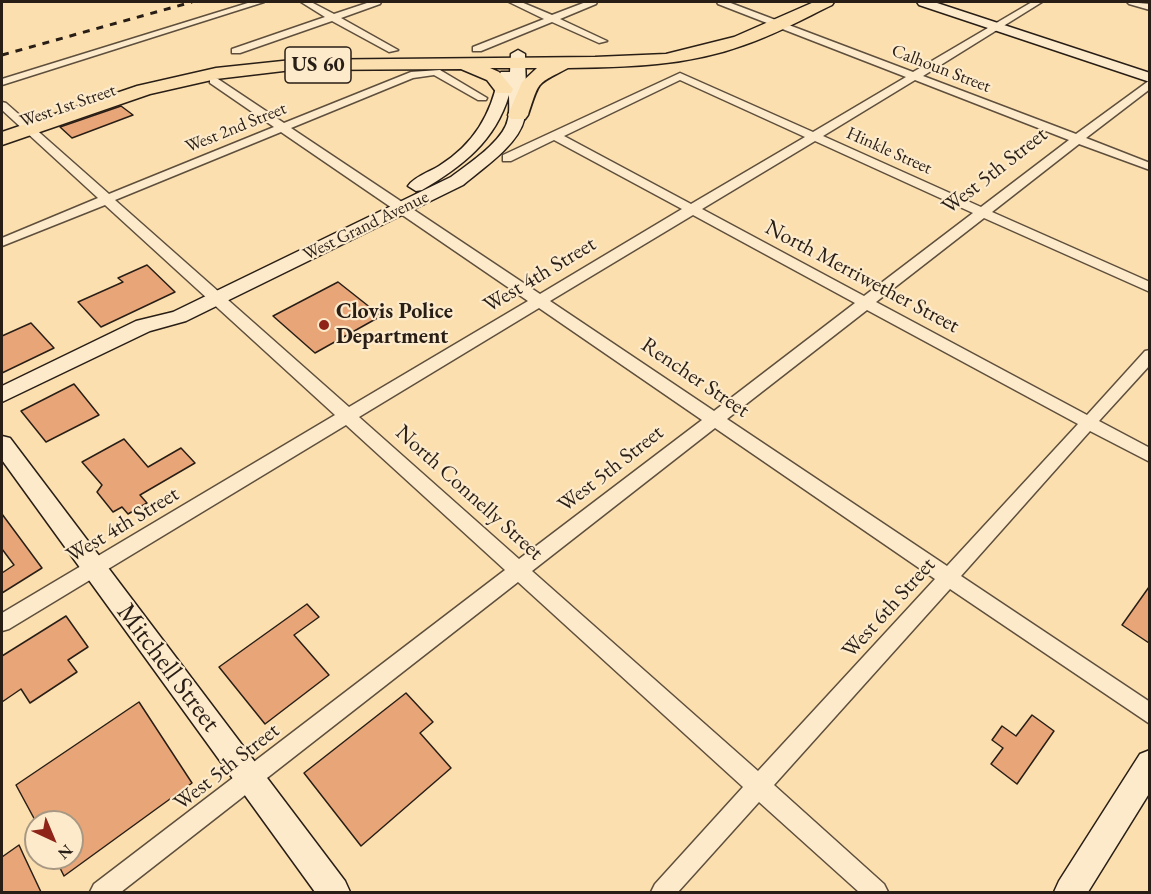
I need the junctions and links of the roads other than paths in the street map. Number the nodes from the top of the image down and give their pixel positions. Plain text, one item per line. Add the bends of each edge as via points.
1 (259, 2) edge
2 (304, 2) edge
3 (377, 2) edge
4 (514, 2) edge
5 (593, 2) edge
6 (721, 2) edge
7 (803, 2) edge
8 (826, 2) edge
9 (923, 2) edge
10 (1038, 2) edge
11 (1132, 2) edge
12 (1149, 7) edge
13 (333, 17) junction
14 (552, 18) junction
15 (772, 21) junction
16 (997, 27) junction
17 (602, 41) dead end
18 (477, 49) dead end
19 (393, 50) dead end
20 (236, 51) dead end
21 (512, 59) junction
22 (571, 63) junction
23 (454, 64) junction
24 (913, 76) junction
25 (1149, 78) edge
26 (214, 81) dead end
27 (2, 82) edge
28 (1149, 83) edge
29 (133, 88) junction
30 (504, 88) junction
31 (482, 98) dead end
32 (2, 105) edge
33 (518, 115) junction
34 (25, 126) junction
35 (283, 128) junction
36 (2, 129) edge
37 (554, 135) junction
38 (813, 136) junction
39 (1075, 138) junction
40 (2, 139) edge
41 (507, 158) dead end
42 (1149, 167) edge
43 (107, 200) junction
44 (395, 204) junction
45 (691, 209) junction
46 (980, 212) junction
47 (2, 242) edge
48 (1149, 288) edge
49 (211, 293) junction
50 (539, 300) junction
51 (863, 302) junction
52 (1149, 355) edge
53 (2, 395) edge
54 (347, 415) junction
55 (713, 418) junction
56 (1088, 423) junction
57 (2, 444) edge
58 (1149, 456) edge
59 (93, 568) junction
60 (518, 570) junction
61 (949, 577) junction
62 (2, 622) edge
63 (1149, 714) edge
64 (1149, 764) edge
65 (249, 778) junction
66 (759, 786) junction
67 (102, 892) edge
68 (334, 892) edge
69 (663, 892) edge
70 (876, 892) edge
71 (1070, 892) edge

1 - 27 street
2 - 13 street
3 - 13 street
4 - 14 street
5 - 14 street
6 - 15 street, Calhoun Street
7 - 15 highway, US 60
8 - 15 highway, US 60
9 - 16 main road
10 - 16 street, West 4th Street
11 - 12 street
13 - 19 street
13 - 20 street
14 - 17 street
14 - 18 street
15 - 21 highway, US 60 via 667,49
15 - 22 highway, US 60 via 740,41 693,54 639,61
15 - 24 street, Calhoun Street
16 - 24 street, West 4th Street
16 - 25 main road
21 - 22 highway, US 60
21 - 23 highway, US 60
21 - 29 highway, US 60 via 267,58 211,64
21 - 30 main road, West Grand Avenue
21 - 33 main road
22 - 33 highway via 532,77
23 - 29 highway, US 60 via 246,68
23 - 30 highway via 484,71
24 - 38 street, West 4th Street
24 - 39 street, Calhoun Street
26 - 35 street, Rencher Street
28 - 39 street, West 5th Street
29 - 34 highway, West 1st Street / US 60
30 - 44 main road, West Grand Avenue via 495,118 470,150
31 - 35 street, West 2nd Street via 436,72 424,72
32 - 34 street, North Connelly Street
33 - 44 main road, West Grand Avenue via 510,133 457,181
34 - 36 highway, West 1st Street / US 60
34 - 40 highway, West 1st Street / US 60
34 - 43 street, North Connelly Street
35 - 43 street, West 2nd Street
35 - 44 street, Rencher Street
37 - 38 street, Hinkle Street via 680,76
37 - 41 street
37 - 45 street, North Merriwether Street
38 - 45 street, West 4th Street
38 - 46 street, Hinkle Street
39 - 42 street, Calhoun Street
39 - 46 street, West 5th Street
43 - 47 street, West 2nd Street
43 - 49 street, North Connelly Street
44 - 49 main road, West Grand Avenue
44 - 50 street, Rencher Street
45 - 50 street, West 4th Street
45 - 51 street, North Merriwether Street
46 - 48 street, Hinkle Street
46 - 51 street, West 5th Street
49 - 53 main road, West Grand Avenue via 180,317 143,326
49 - 54 street, North Connelly Street
50 - 54 street, West 4th Street
50 - 55 street, Rencher Street
51 - 55 street, West 5th Street
51 - 56 street, North Merriwether Street
52 - 56 street, West 6th Street
54 - 59 street, West 4th Street
54 - 60 street, North Connelly Street
55 - 60 street, West 5th Street
55 - 61 street, Rencher Street
56 - 58 street, North Merriwether Street
56 - 61 street, West 6th Street
57 - 59 main road, Mitchell Street
59 - 62 street, West 4th Street
59 - 65 main road, Mitchell Street
60 - 65 street, West 5th Street
60 - 66 street, North Connelly Street
61 - 63 street, Rencher Street
61 - 66 street, West 6th Street
64 - 71 main road
65 - 67 street, West 5th Street
65 - 68 main road, Mitchell Street
66 - 69 street, West 6th Street
66 - 70 street, North Connelly Street

